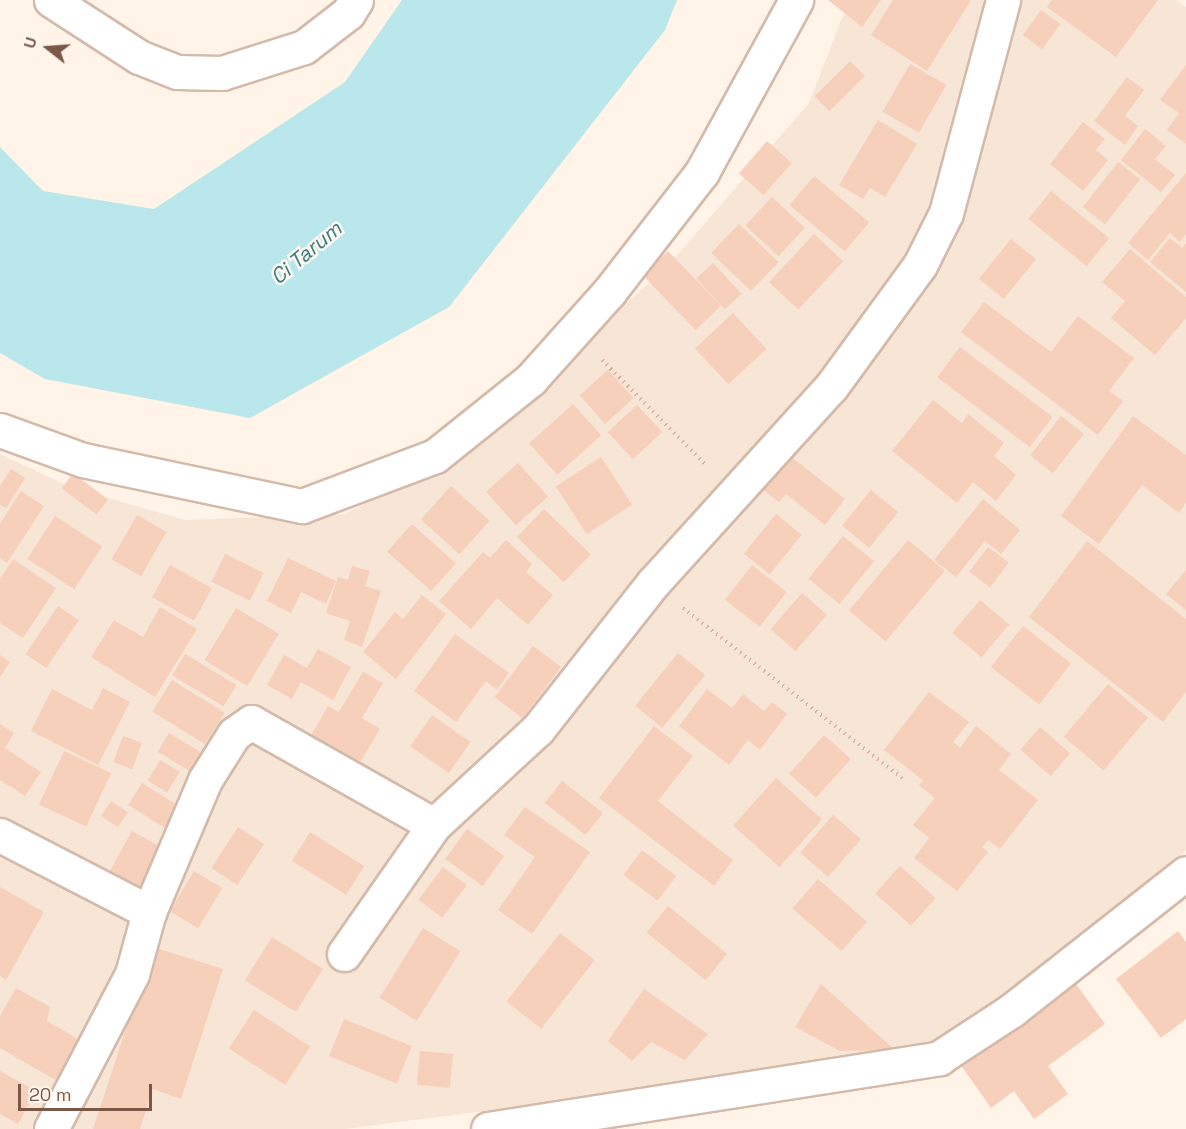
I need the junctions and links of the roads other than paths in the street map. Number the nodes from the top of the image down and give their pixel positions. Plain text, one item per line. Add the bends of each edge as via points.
1 (51, 0) edge
2 (356, 0) edge
3 (796, 0) edge
4 (1004, 0) edge
5 (0, 430) edge
6 (434, 825) junction
7 (0, 835) edge
8 (1186, 873) edge
9 (149, 912) junction
10 (344, 954) dead end
11 (51, 1129) edge
12 (488, 1129) edge

1 - 2 street via 140,57 177,72 222,73 304,47 348,13
3 - 5 street via 702,172 531,379 435,456 302,506 83,460
4 - 6 street via 946,213 920,265 831,387 653,583 538,729
6 - 9 street via 251,722 234,734 205,780
6 - 10 street
7 - 9 street
8 - 12 street via 1012,1010 939,1058
9 - 11 street via 132,974

